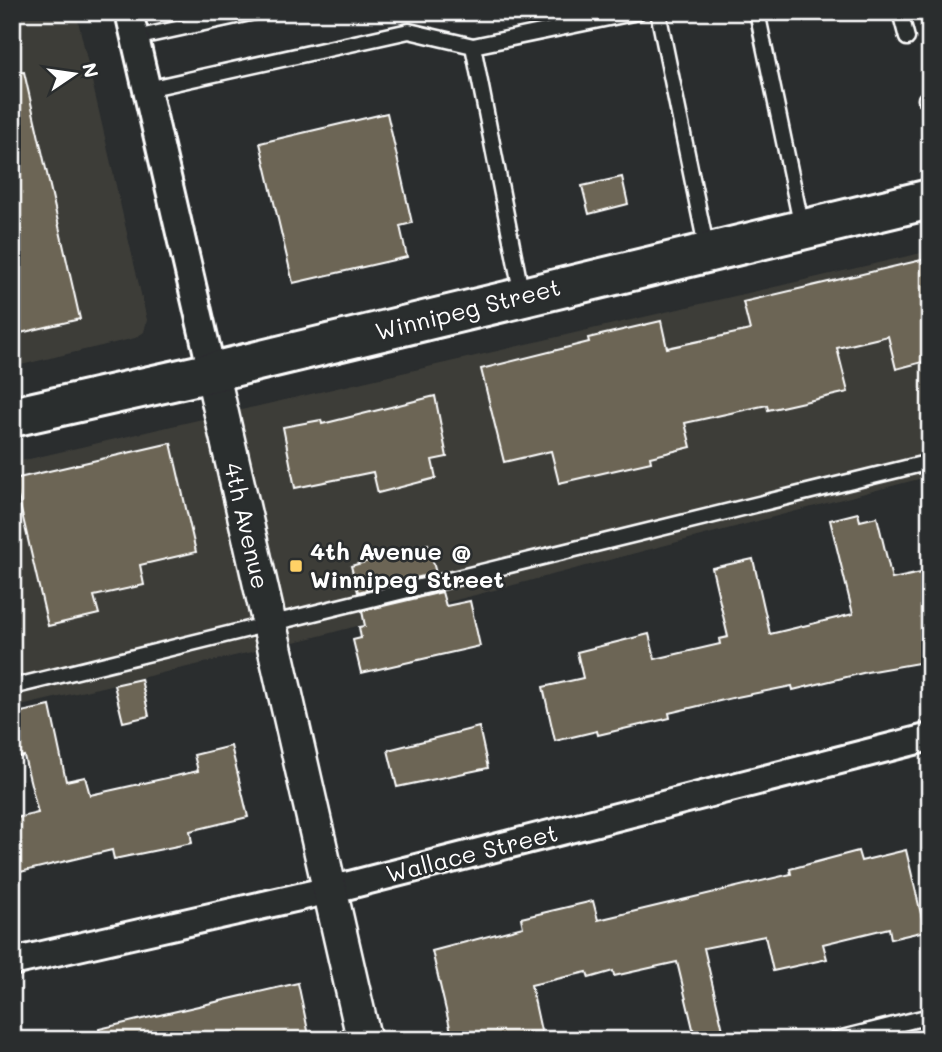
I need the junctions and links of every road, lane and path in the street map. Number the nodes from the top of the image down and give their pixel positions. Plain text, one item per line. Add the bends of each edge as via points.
1 (256, 12) edge
2 (638, 12) edge
3 (658, 12) edge
4 (757, 12) edge
5 (900, 12) edge
6 (132, 25) edge
7 (907, 38) dead end
8 (473, 46) junction
9 (147, 89) junction
10 (928, 199) edge
11 (802, 230) junction
12 (707, 253) junction
13 (522, 297) junction
14 (212, 372) junction
15 (12, 417) edge
16 (930, 463) edge
17 (269, 626) junction
18 (12, 687) edge
19 (930, 737) edge
20 (330, 890) junction
21 (12, 961) edge
22 (930, 1016) edge
23 (364, 1040) edge
24 (834, 1040) edge

1 - 6 lane
2 - 8 lane
3 - 12 lane
4 - 11 lane
5 - 7 lane
6 - 9 street, 4th Avenue
8 - 9 lane via 409,31
8 - 13 lane
9 - 14 street, 4th Avenue
10 - 11 main road, Winnipeg Street
11 - 12 main road, Winnipeg Street
12 - 13 main road, Winnipeg Street
13 - 14 main road, Winnipeg Street
14 - 15 main road, Winnipeg Street
14 - 17 street, 4th Avenue
16 - 17 lane
17 - 18 lane
17 - 20 street, 4th Avenue
19 - 20 street, Wallace Street
20 - 21 street, Wallace Street
20 - 23 street, 4th Avenue
22 - 24 lane

